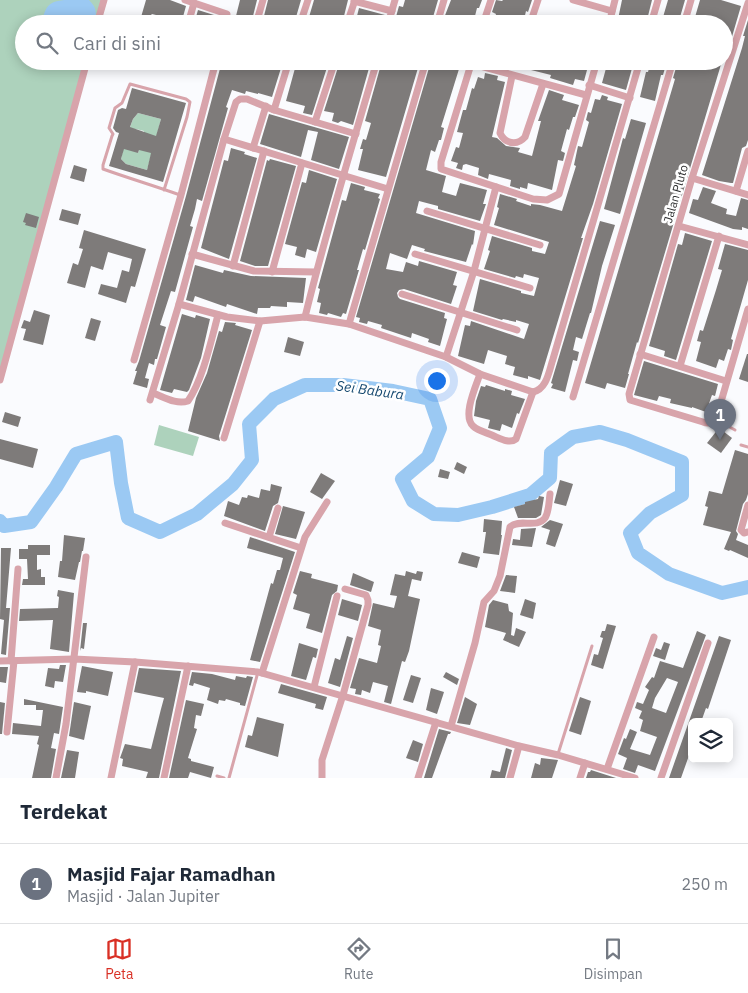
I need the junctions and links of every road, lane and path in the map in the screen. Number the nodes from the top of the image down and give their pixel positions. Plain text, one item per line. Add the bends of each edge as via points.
1 (104, 0) edge
2 (184, 0) edge
3 (263, 0) edge
4 (308, 0) edge
5 (395, 0) edge
6 (444, 0) edge
7 (491, 0) edge
8 (538, 0) edge
9 (573, 0) edge
10 (615, 0) edge
11 (658, 0) edge
12 (691, 0) edge
13 (355, 1) edge
14 (748, 2) edge
15 (194, 3) junction
16 (612, 10) junction
17 (392, 11) junction
18 (100, 15) edge
19 (191, 15) edge
20 (227, 15) edge
21 (259, 15) edge
22 (303, 15) edge
23 (350, 15) edge
24 (391, 15) edge
25 (440, 15) edge
26 (486, 15) edge
27 (533, 15) edge
28 (611, 15) edge
29 (654, 15) edge
30 (687, 15) edge
31 (733, 49) edge
32 (85, 70) edge
33 (214, 70) edge
34 (286, 70) edge
35 (332, 70) edge
36 (374, 70) edge
37 (423, 70) edge
38 (470, 70) edge
39 (494, 70) edge
40 (594, 70) edge
41 (638, 70) edge
42 (670, 70) edge
43 (726, 70) edge
44 (512, 76) junction
45 (543, 84) junction
46 (589, 85) junction
47 (586, 95) junction
48 (630, 98) junction
49 (266, 106) junction
50 (274, 110) junction
51 (316, 122) junction
52 (356, 134) junction
53 (224, 139) junction
54 (253, 148) junction
55 (264, 151) junction
56 (748, 151) edge
57 (302, 163) junction
58 (343, 175) junction
59 (692, 178) junction
60 (496, 187) junction
61 (388, 189) junction
62 (164, 190) junction
63 (736, 191) junction
64 (181, 195) junction
65 (748, 195) edge
66 (426, 211) dead end
67 (679, 226) junction
68 (486, 228) junction
69 (719, 236) junction
70 (540, 245) dead end
71 (748, 245) edge
72 (192, 254) junction
73 (415, 254) dead end
74 (233, 266) junction
75 (474, 271) junction
76 (272, 272) junction
77 (316, 272) junction
78 (530, 288) dead end
79 (402, 294) dead end
80 (179, 304) junction
81 (748, 309) edge
82 (461, 312) junction
83 (218, 315) junction
84 (306, 317) junction
85 (260, 321) junction
86 (349, 324) junction
87 (516, 330) dead end
88 (640, 354) junction
89 (446, 357) junction
90 (134, 360) dead end
91 (680, 366) junction
92 (480, 374) junction
93 (0, 380) edge
94 (726, 381) junction
95 (534, 392) junction
96 (153, 393) junction
97 (573, 397) dead end
98 (150, 400) dead end
99 (714, 421) junction
100 (735, 430) dead end
101 (224, 438) dead end
102 (741, 445) dead end
103 (748, 447) edge
104 (550, 494) dead end
105 (327, 502) dead end
106 (748, 505) edge
107 (278, 508) dead end
108 (225, 523) dead end
109 (748, 532) edge
110 (269, 537) junction
111 (301, 548) junction
112 (86, 557) dead end
113 (18, 569) dead end
114 (345, 589) dead end
115 (337, 596) dead end
116 (654, 636) dead end
117 (708, 643) dead end
118 (592, 646) dead end
119 (74, 659) junction
120 (0, 661) edge
121 (12, 661) junction
122 (135, 662) junction
123 (188, 666) junction
124 (260, 673) junction
125 (314, 687) junction
126 (343, 695) junction
127 (436, 722) junction
128 (451, 726) junction
129 (6, 732) dead end
130 (519, 746) junction
131 (558, 755) junction
132 (585, 763) junction
133 (607, 769) junction
134 (217, 776) dead end
135 (56, 778) edge
136 (111, 778) edge
137 (164, 778) edge
138 (224, 778) edge
139 (229, 778) edge
140 (322, 778) edge
141 (418, 778) edge
142 (510, 778) edge
143 (580, 778) edge
144 (633, 778) edge
145 (661, 778) edge

1 - 18 street
2 - 15 street
3 - 21 street
4 - 22 street
5 - 17 street
6 - 25 street
7 - 26 street
8 - 27 street
9 - 16 street
10 - 16 street
11 - 29 street
12 - 30 street
13 - 17 street
13 - 23 street
14 - 31 street, Jalan Pluto
15 - 19 street
15 - 20 street
16 - 28 street
17 - 24 street
32 - 93 street
33 - 64 street
34 - 50 street
35 - 51 street
36 - 52 street
37 - 61 street
38 - 60 street via 440,166 444,171
39 - 44 street
40 - 46 street
41 - 48 street
42 - 97 street
43 - 59 street, Jalan Pluto
44 - 45 street
44 - 45 street via 500,133 512,143 521,142 525,137
45 - 47 street
46 - 47 street
46 - 48 street
47 - 60 street via 558,194 540,200
48 - 95 street via 553,359 544,385
49 - 50 street
49 - 53 street via 247,99 236,102
49 - 54 street
50 - 51 street
51 - 52 street
52 - 58 street
53 - 54 street
53 - 72 street
54 - 55 street
55 - 57 street
55 - 74 street
56 - 63 street
57 - 58 street
57 - 76 street
58 - 61 street
58 - 77 street
59 - 63 street
59 - 67 street, Jalan Pluto
60 - 68 street
61 - 86 street
62 - 62 lane via 103,168 113,134 109,128 114,109 122,103 130,84 190,102
62 - 64 lane
63 - 65 street
64 - 90 street
66 - 68 street
67 - 69 street
67 - 88 street, Jalan Pluto
68 - 70 street
68 - 75 street
69 - 71 street
69 - 91 street
72 - 74 street
72 - 80 street
73 - 75 street
74 - 76 street
75 - 78 street
75 - 82 street
76 - 77 street
77 - 84 street
79 - 82 street
80 - 83 street
80 - 96 street
81 - 94 street
82 - 87 street
82 - 89 street
83 - 85 street
83 - 96 street via 188,401 172,401
84 - 85 street
84 - 86 street
85 - 101 street
86 - 89 street
88 - 91 street
88 - 99 street, Jalan Pluto via 630,400 703,422
89 - 92 street
91 - 94 street
92 - 95 street
92 - 95 street via 468,412 469,420 475,428 502,439 516,439
94 - 99 street
96 - 98 street
99 - 100 lane
102 - 103 lane
104 - 128 street via 543,520 515,523 510,527 500,576 494,591 484,602
105 - 111 street via 308,530
106 - 109 street via 741,530
107 - 110 street
108 - 110 street
110 - 111 street
111 - 124 street
112 - 119 street
113 - 121 street
114 - 126 street via 366,596 368,600
115 - 125 street
116 - 133 street
117 - 145 street
118 - 131 lane
119 - 121 street
119 - 122 street
119 - 135 street
120 - 121 street
121 - 129 street
122 - 123 street
122 - 136 street
123 - 124 street
123 - 137 street
124 - 125 street
124 - 139 lane
125 - 126 street
126 - 127 street
126 - 140 street via 322,760
127 - 128 street
127 - 141 street
128 - 130 street
130 - 131 street
130 - 142 street
131 - 132 street
132 - 133 street
132 - 143 street
133 - 144 street
134 - 138 lane

